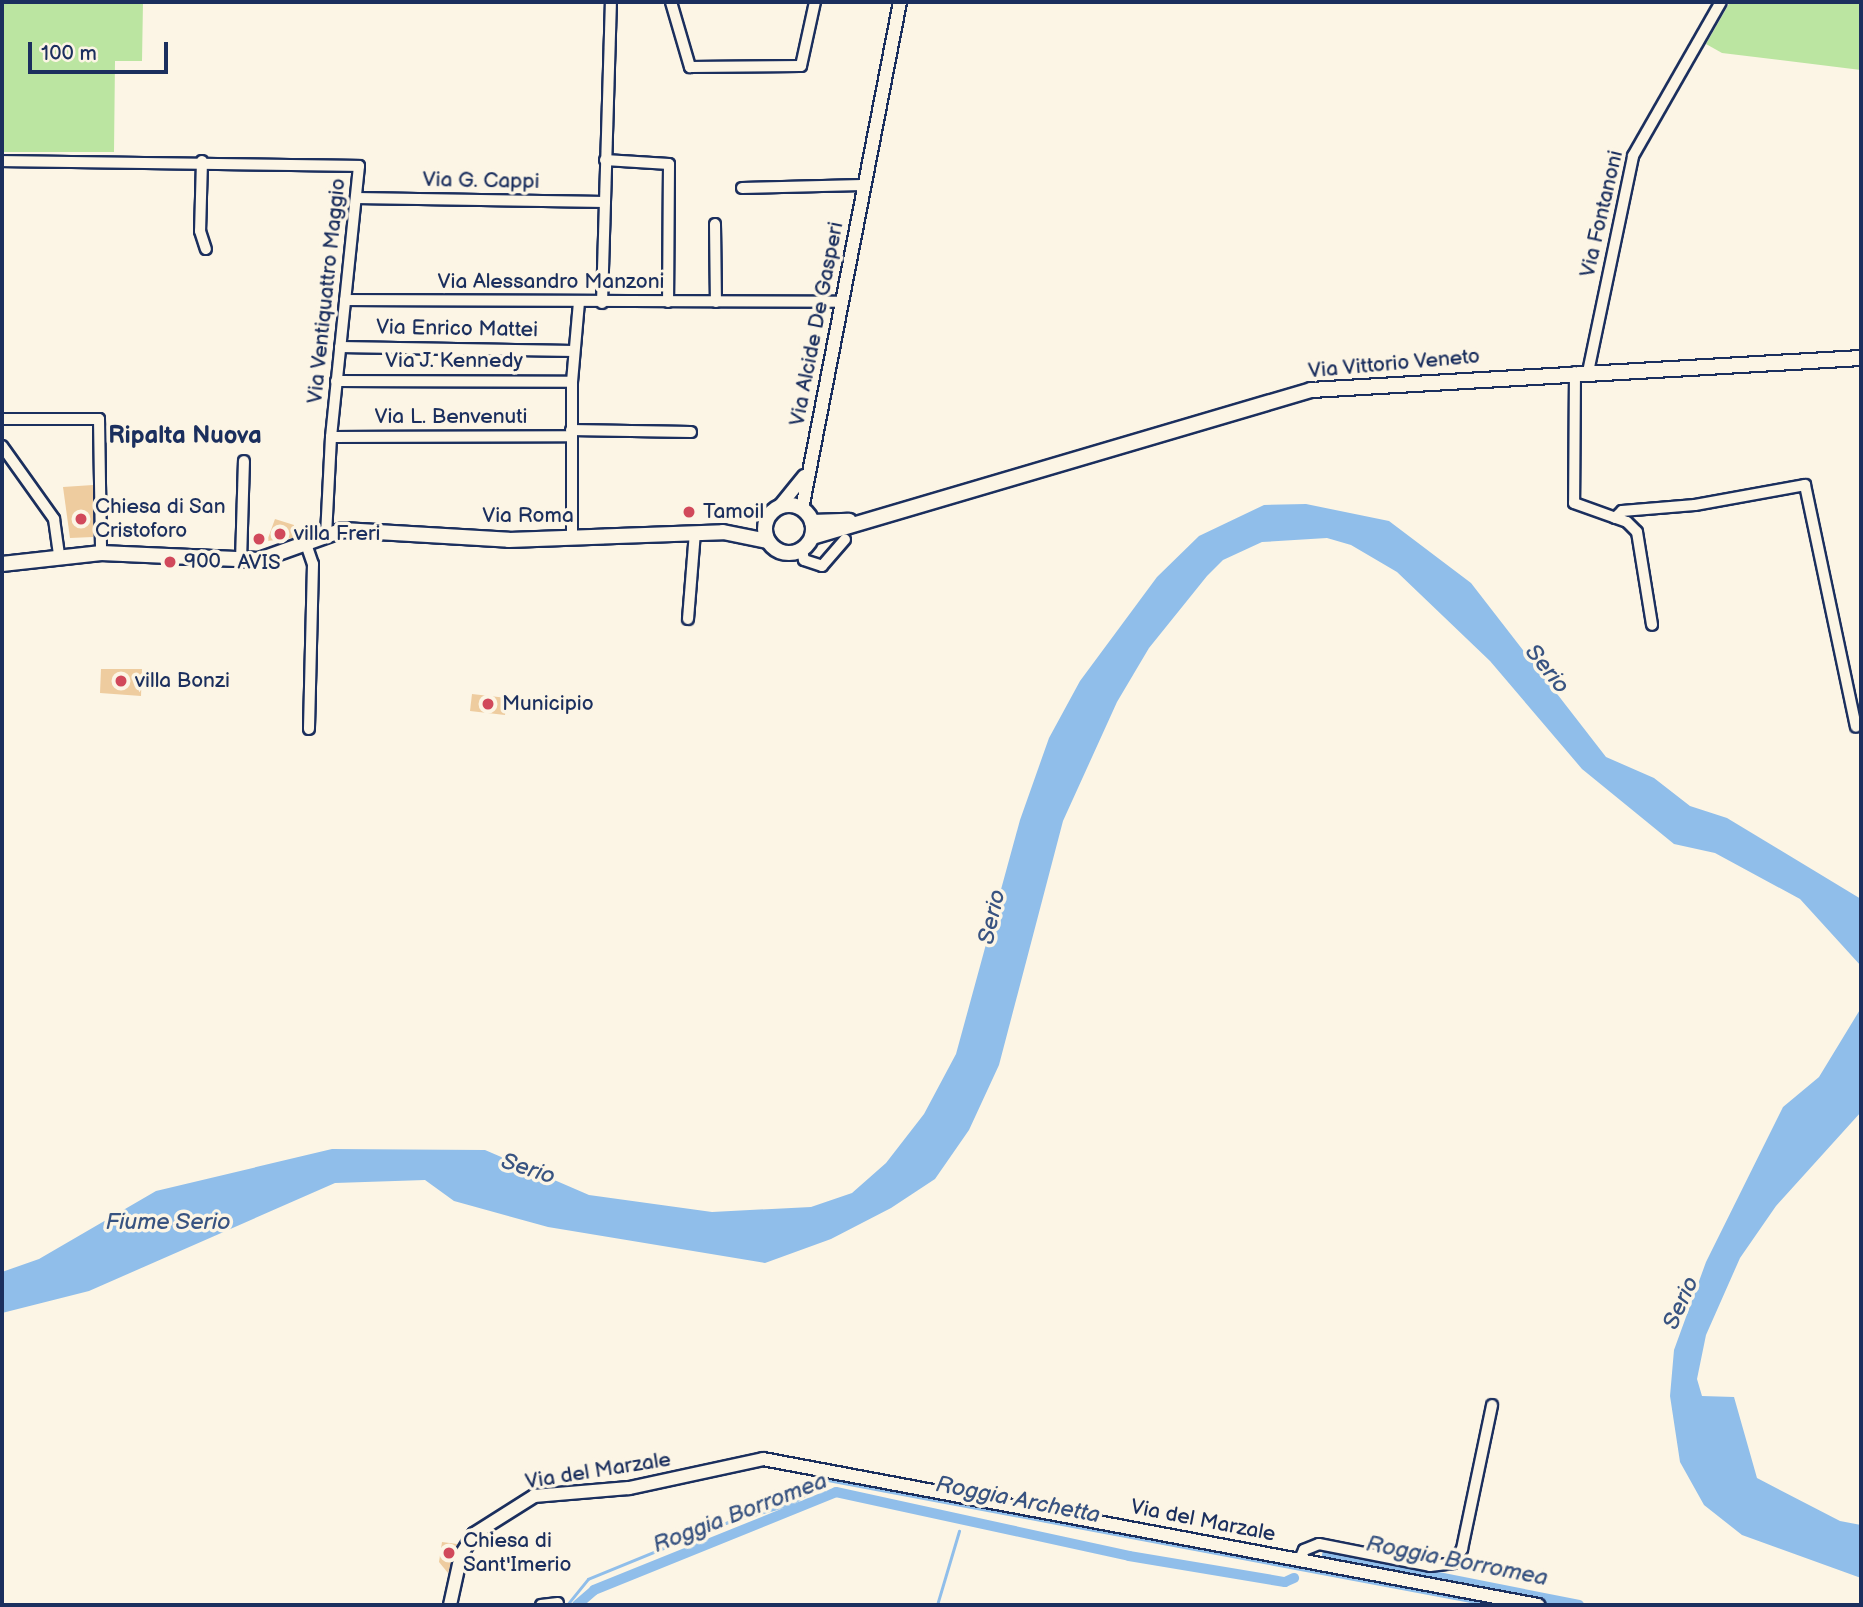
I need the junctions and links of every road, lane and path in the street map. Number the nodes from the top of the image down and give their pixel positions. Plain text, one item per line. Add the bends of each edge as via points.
1 (611, 2) edge
2 (671, 2) edge
3 (816, 2) edge
4 (900, 2) edge
5 (1721, 2) edge
6 (606, 160) junction
7 (2, 161) edge
8 (202, 161) junction
9 (863, 185) junction
10 (742, 188) dead end
11 (356, 198) junction
12 (605, 202) junction
13 (715, 223) dead end
14 (206, 249) dead end
15 (345, 300) junction
16 (579, 302) junction
17 (668, 302) junction
18 (716, 302) junction
19 (841, 302) junction
20 (603, 303) junction
21 (340, 347) junction
22 (574, 351) junction
23 (1861, 358) edge
24 (1581, 372) junction
25 (336, 381) junction
26 (572, 382) junction
27 (2, 419) edge
28 (691, 432) dead end
29 (571, 433) junction
30 (331, 437) junction
31 (2, 446) edge
32 (244, 461) dead end
33 (807, 470) junction
34 (779, 507) junction
35 (802, 509) junction
36 (1615, 518) junction
37 (864, 521) junction
38 (812, 522) junction
39 (765, 525) junction
40 (695, 532) junction
41 (731, 532) junction
42 (326, 535) junction
43 (812, 537) junction
44 (572, 538) junction
45 (845, 540) dead end
46 (768, 541) junction
47 (306, 544) junction
48 (802, 550) junction
49 (100, 553) junction
50 (59, 554) junction
51 (241, 561) junction
52 (2, 564) edge
53 (688, 619) dead end
54 (1652, 625) dead end
55 (1856, 727) dead end
56 (309, 729) dead end
57 (1492, 1405) dead end
58 (1300, 1559) junction
59 (558, 1603) dead end
60 (450, 1605) edge
61 (541, 1605) edge
62 (1538, 1605) edge

1 - 6 street
2 - 3 street via 690,68 801,65
4 - 9 street, Via Alcide De Gasperi
5 - 24 street, Via Fontanoni via 1633,156
6 - 12 street
6 - 17 street via 669,163
7 - 8 street, Via Ventiquattro Maggio
8 - 11 street, Via Ventiquattro Maggio via 359,166
8 - 14 street via 200,231
9 - 10 street
9 - 19 street, Via Alcide De Gasperi
11 - 12 street, Via G. Cappi
11 - 15 street, Via Ventiquattro Maggio
12 - 20 street
13 - 18 street
15 - 16 street, Via Alessandro Manzoni
15 - 21 street, Via Ventiquattro Maggio
16 - 20 street, Via Alessandro Manzoni
16 - 22 street
17 - 18 street, Via Alessandro Manzoni
17 - 20 street, Via Alessandro Manzoni
18 - 19 street, Via Alessandro Manzoni
19 - 33 street, Via Alcide De Gasperi
21 - 22 street, Via Enrico Mattei
21 - 25 street, Via Ventiquattro Maggio
22 - 26 street
23 - 24 main road, Via Vittorio Veneto
24 - 36 street, Via Fontanoni via 1574,503
24 - 37 main road, Via Vittorio Veneto via 1311,390
25 - 26 street, Via J. Kennedy
25 - 30 street, Via Ventiquattro Maggio
26 - 29 street
27 - 49 street via 99,419
28 - 29 street, Via L. Benvenuti
29 - 30 street, Via L. Benvenuti
29 - 44 street
30 - 42 street, Via Ventiquattro Maggio
31 - 50 street via 54,519
32 - 51 street
33 - 34 street, Via Alcide De Gasperi
33 - 35 street, Via Alcide De Gasperi
34 - 35 main road
34 - 39 main road
35 - 38 main road
36 - 54 street via 1633,526 1640,541
36 - 55 street via 1622,510 1695,505 1805,485
37 - 38 main road
37 - 43 main road
38 - 43 main road
39 - 41 main road
39 - 46 main road
40 - 41 main road, Via Roma
40 - 44 main road, Via Roma
40 - 53 street
41 - 46 main road
42 - 44 main road, Via Roma via 366,530
42 - 47 main road, Via Roma
43 - 48 main road
45 - 48 street via 822,566 804,560
46 - 48 main road via 779,552
47 - 51 main road
47 - 56 street via 313,564
49 - 50 main road
49 - 51 main road
50 - 52 main road
57 - 58 street via 1462,1549 1454,1563 1430,1566 1320,1544 1304,1549
58 - 60 street, Via del Marzale via 763,1459 629,1488 534,1496 483,1525 464,1548
58 - 62 street, Via del Marzale
59 - 61 street

